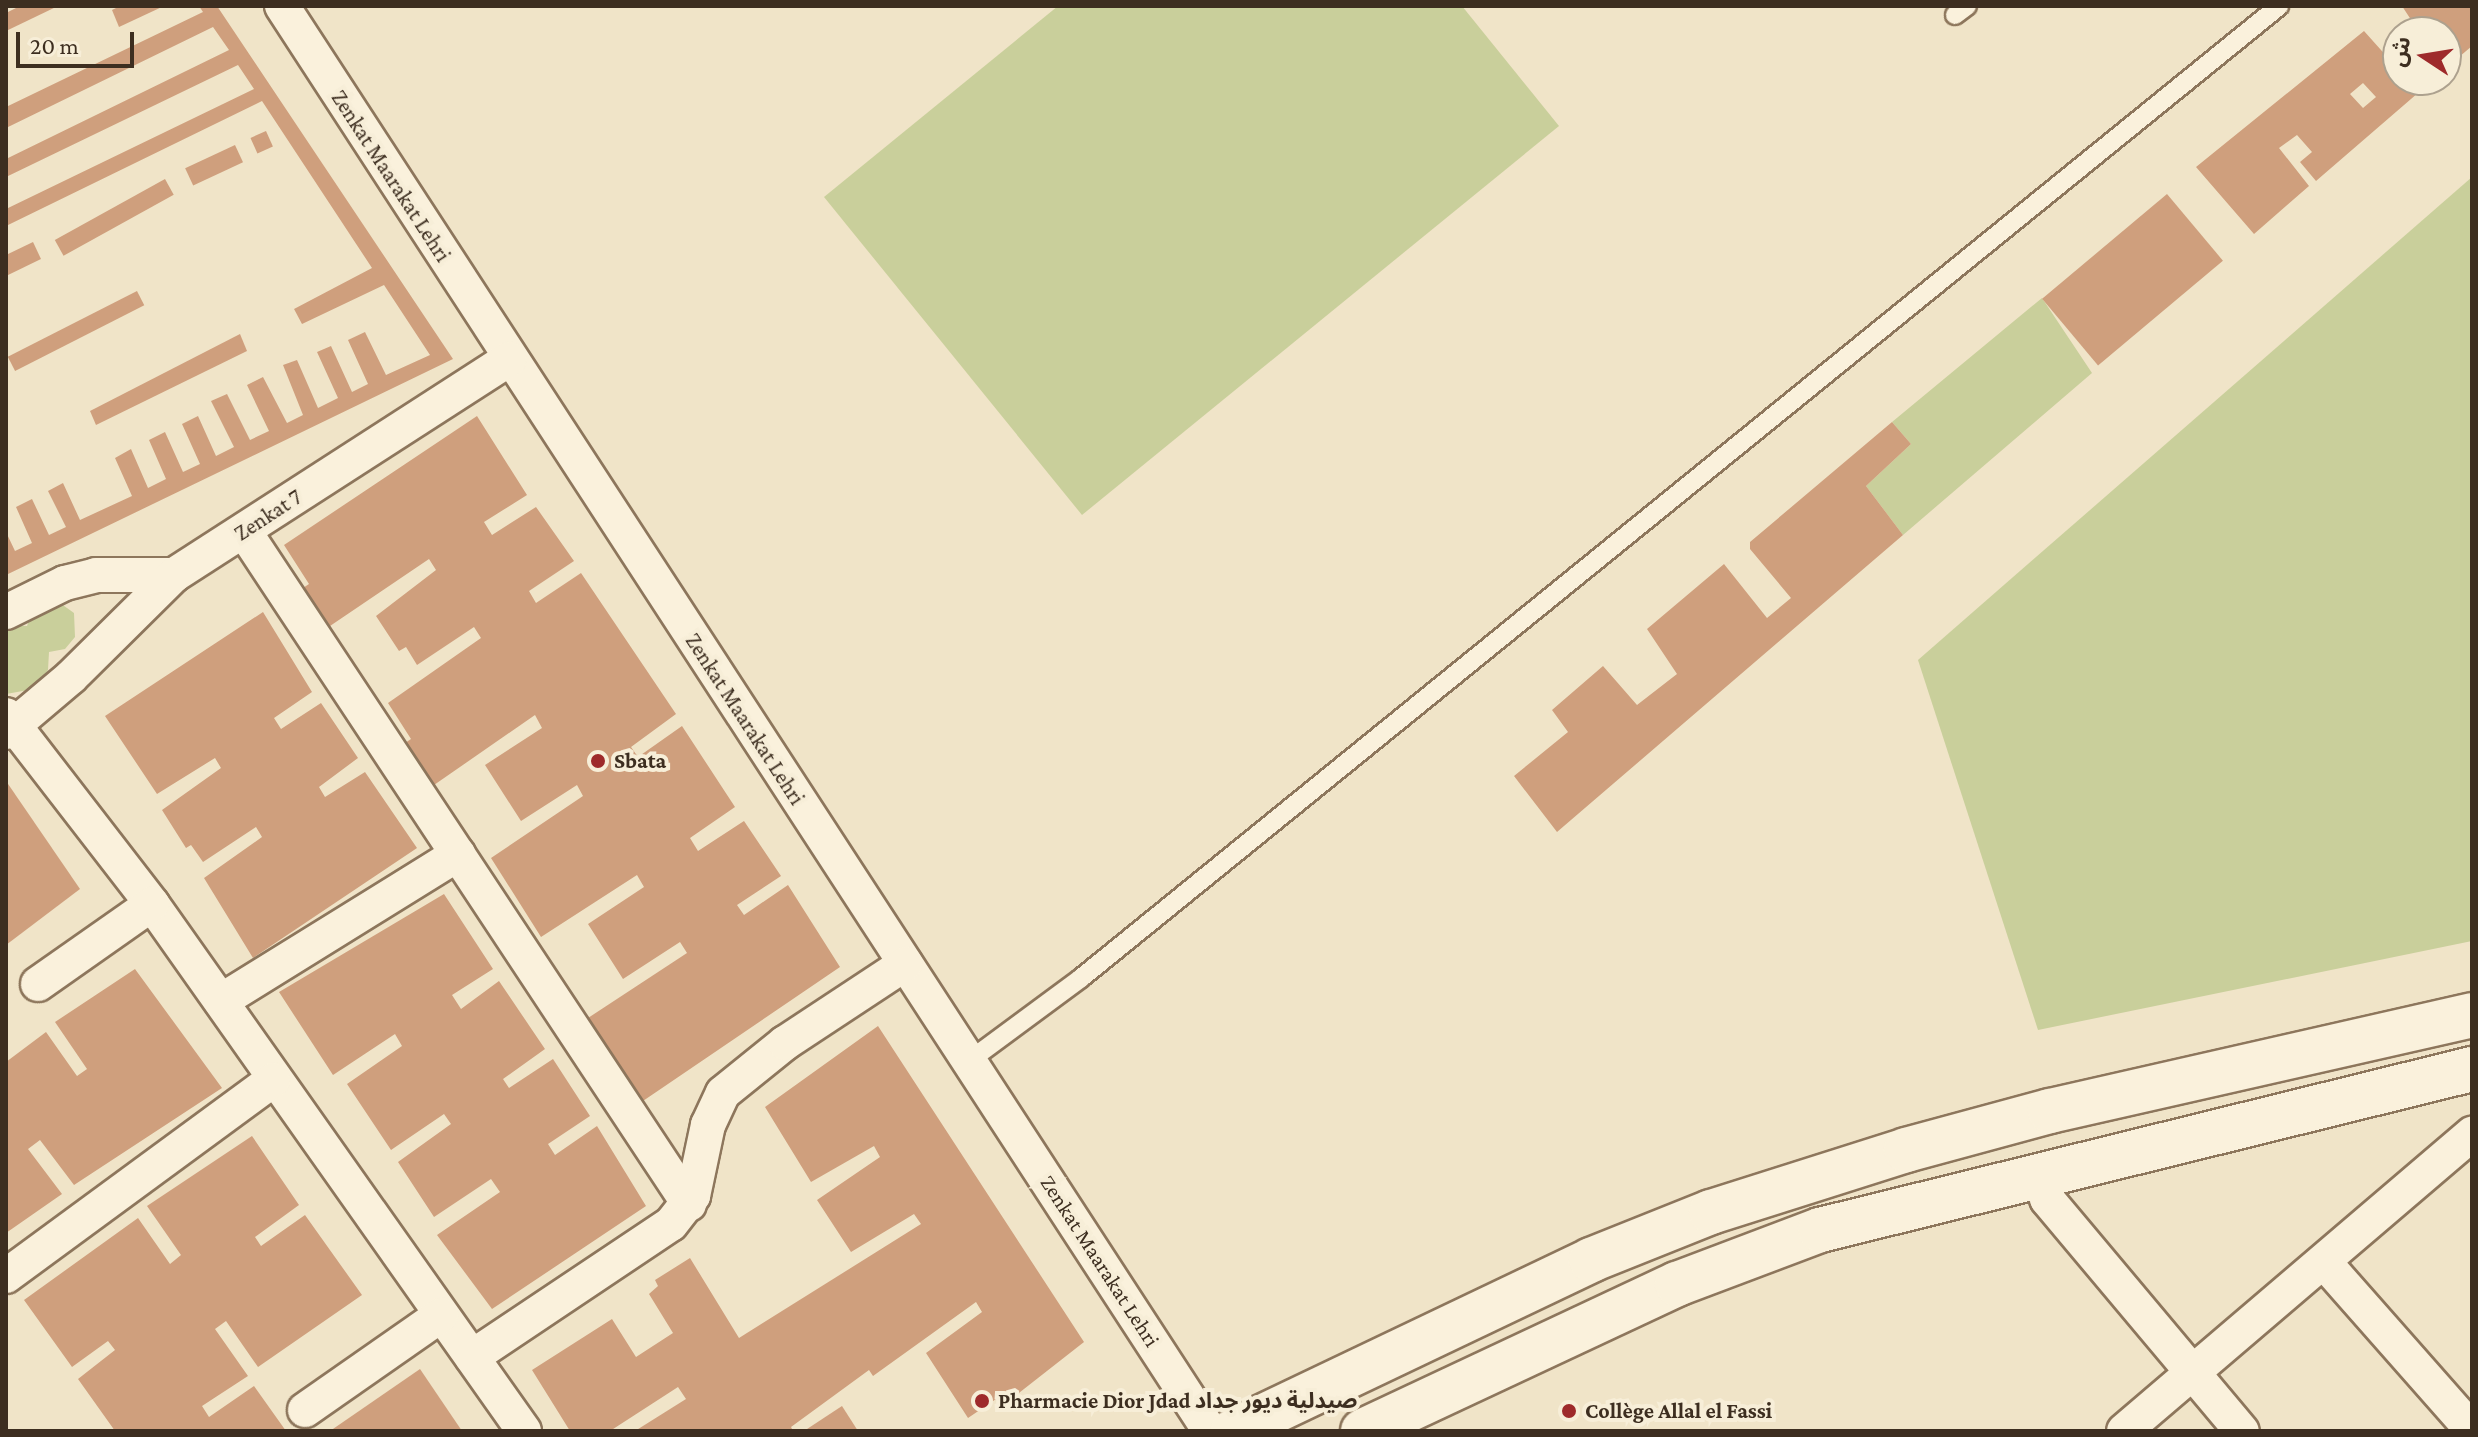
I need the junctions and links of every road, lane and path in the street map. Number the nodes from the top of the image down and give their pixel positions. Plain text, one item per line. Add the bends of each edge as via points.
1 (282, 6) edge
2 (2279, 6) edge
3 (509, 359) junction
4 (244, 531) junction
5 (174, 575) junction
6 (6, 612) edge
7 (9, 724) edge
8 (458, 854) junction
9 (152, 904) junction
10 (905, 964) junction
11 (38, 984) dead end
12 (221, 1001) junction
13 (2472, 1015) edge
14 (969, 1061) junction
15 (2472, 1069) edge
16 (273, 1080) junction
17 (2467, 1150) edge
18 (2040, 1172) junction
19 (689, 1204) junction
20 (2324, 1262) junction
21 (6, 1276) edge
22 (441, 1315) junction
23 (472, 1357) junction
24 (2194, 1373) junction
25 (305, 1410) dead end
26 (2472, 1430) edge
27 (524, 1431) edge
28 (1210, 1431) edge
29 (1233, 1431) edge
30 (1363, 1431) edge
31 (2124, 1431) edge
32 (2242, 1431) edge

1 - 3 street, Zenkat Maarakat Lehri
2 - 14 lane via 1081,978
3 - 4 street, Zenkat 7
3 - 10 street, Zenkat Maarakat Lehri
4 - 5 street, Zenkat 7
4 - 8 street
5 - 6 street via 96,575 65,583
5 - 7 street, Zenkat 7
7 - 9 street
8 - 12 street
8 - 19 street
9 - 11 street
9 - 12 street
10 - 14 street, Zenkat Maarakat Lehri
10 - 19 street via 775,1050 723,1093 708,1125
12 - 16 street
13 - 29 main road via 2050,1111 1711,1212 1591,1260
14 - 28 street, Zenkat Maarakat Lehri
15 - 18 main road
16 - 21 street
16 - 22 street
17 - 20 street
18 - 24 street via 2047,1199
18 - 30 main road via 1820,1230 1734,1261 1506,1361
19 - 23 street via 651,1240
20 - 24 street
20 - 26 street
22 - 23 street
22 - 25 street
23 - 27 street
24 - 31 street
24 - 32 street

